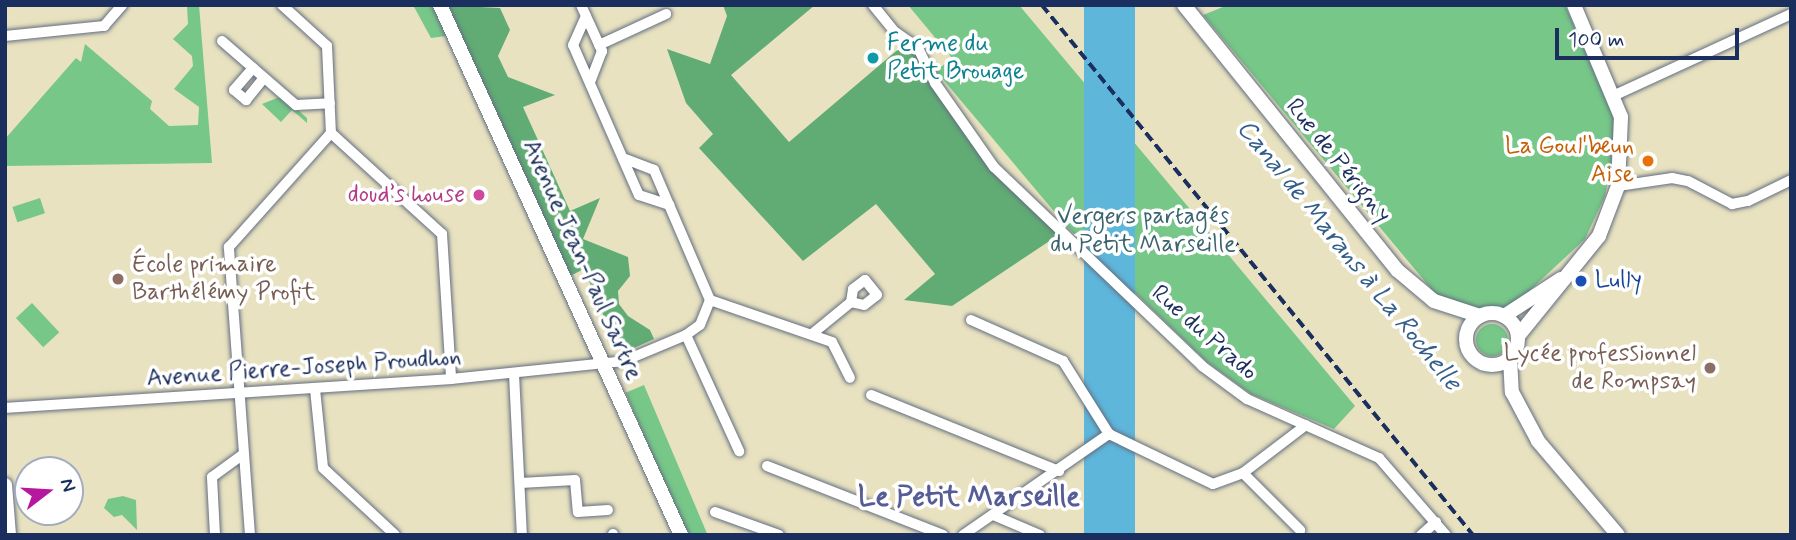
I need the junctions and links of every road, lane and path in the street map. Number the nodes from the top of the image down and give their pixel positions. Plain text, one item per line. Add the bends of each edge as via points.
1 (122, 5) edge
2 (282, 5) edge
3 (440, 5) edge
4 (581, 5) edge
5 (873, 5) edge
6 (1184, 5) edge
7 (1573, 5) edge
8 (1791, 14) edge
9 (666, 15) dead end
10 (586, 16) junction
11 (5, 36) edge
12 (222, 41) dead end
13 (599, 45) junction
14 (253, 68) junction
15 (264, 78) junction
16 (590, 82) junction
17 (1615, 95) junction
18 (330, 103) junction
19 (331, 133) junction
20 (623, 158) junction
21 (1791, 180) edge
22 (1618, 186) junction
23 (669, 205) junction
24 (1565, 276) junction
25 (710, 300) junction
26 (851, 303) dead end
27 (1480, 316) junction
28 (1504, 316) junction
29 (971, 320) dead end
30 (812, 334) junction
31 (686, 335) junction
32 (1518, 336) junction
33 (1510, 359) junction
34 (605, 366) junction
35 (513, 374) junction
36 (849, 378) dead end
37 (451, 379) junction
38 (315, 389) junction
39 (240, 393) junction
40 (871, 395) dead end
41 (5, 408) edge
42 (1306, 425) junction
43 (1109, 434) junction
44 (739, 451) dead end
45 (244, 454) junction
46 (767, 466) dead end
47 (1059, 471) junction
48 (1243, 473) junction
49 (520, 483) junction
50 (5, 485) edge
51 (608, 510) dead end
52 (715, 512) dead end
53 (993, 515) junction
54 (1436, 522) junction
55 (1300, 530) dead end
56 (9, 535) edge
57 (215, 535) edge
58 (250, 535) edge
59 (395, 535) edge
60 (522, 535) edge
61 (681, 535) edge
62 (779, 535) edge
63 (943, 535) edge
64 (963, 535) edge
65 (1040, 535) edge
66 (1422, 535) edge
67 (1446, 535) edge
68 (1618, 535) edge

1 - 11 street via 104,26
2 - 18 street via 327,46
3 - 34 street, Avenue Jean-Paul Sartre
4 - 10 street
5 - 42 street, Rue du Prado via 894,31 918,48 935,83 994,167 1202,366 1247,399
6 - 27 street, Rue de Périgny via 1397,270 1434,301
7 - 17 street
8 - 17 street
9 - 13 street
10 - 13 street
10 - 16 street via 573,45
12 - 14 street
13 - 16 street via 602,51
14 - 15 street
14 - 15 street via 234,90 246,100
15 - 18 street via 296,105
16 - 20 street
17 - 22 street via 1623,131
18 - 19 street
19 - 37 street via 442,234
19 - 39 street via 229,247
20 - 23 street via 654,170
20 - 23 street via 639,195
21 - 22 street via 1732,204 1688,181 1672,178
22 - 24 street via 1599,236
23 - 25 street
24 - 28 street
24 - 32 street
25 - 30 street
25 - 31 street via 699,325
26 - 30 street
27 - 28 street
27 - 33 street via 1465,338 1472,357 1490,366
28 - 32 street
29 - 43 street via 1063,362
30 - 36 street via 832,342
31 - 34 street, Avenue Pierre-Joseph Proudhon
31 - 44 street
32 - 33 street
33 - 68 street via 1512,393 1538,441
34 - 35 street, Avenue Pierre-Joseph Proudhon
34 - 61 street, Avenue Jean-Paul Sartre
35 - 37 street, Avenue Pierre-Joseph Proudhon
35 - 49 street
37 - 38 street, Avenue Pierre-Joseph Proudhon
38 - 39 street, Avenue Pierre-Joseph Proudhon
38 - 59 street via 323,468
39 - 41 street, Avenue Pierre-Joseph Proudhon
39 - 45 street
40 - 47 street
42 - 48 street
42 - 54 street, Rue du Prado via 1380,458
43 - 47 street
43 - 48 street via 1213,484
45 - 57 street via 212,477
45 - 58 street
46 - 63 street
47 - 53 street
48 - 55 street
49 - 51 street via 576,480 578,512
49 - 60 street
50 - 56 street
52 - 62 street
53 - 64 street
53 - 65 street
54 - 66 street
54 - 67 street

